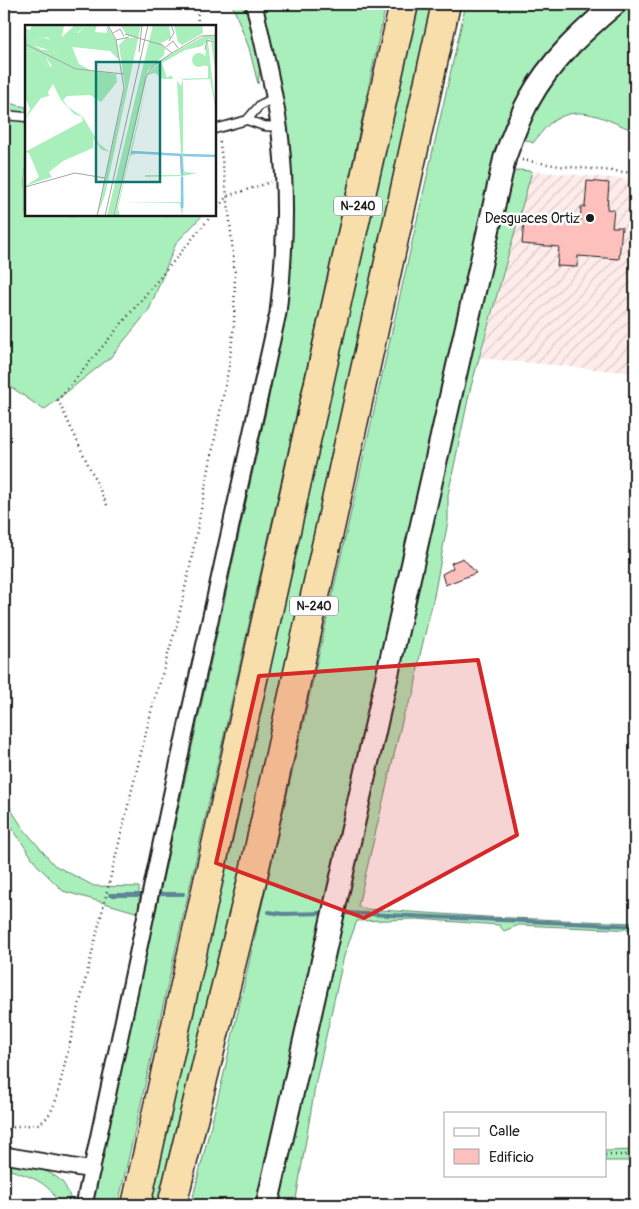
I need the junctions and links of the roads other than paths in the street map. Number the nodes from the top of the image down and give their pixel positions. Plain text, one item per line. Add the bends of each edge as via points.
1 (254, 4) edge
2 (404, 4) edge
3 (446, 4) edge
4 (615, 4) edge
5 (274, 98) junction
6 (4, 115) edge
7 (25, 117) edge
8 (246, 120) junction
9 (278, 126) junction
10 (216, 129) edge
11 (4, 1154) edge
12 (92, 1170) junction
13 (84, 1205) edge
14 (136, 1205) edge
15 (172, 1205) edge
16 (267, 1205) edge

1 - 5 street
2 - 14 highway, N-240
3 - 15 highway, N-240 via 253,876
4 - 16 street via 584,30 554,63 529,100 506,157
5 - 8 lane via 260,105
5 - 9 street
6 - 7 lane
8 - 9 lane via 264,126
8 - 10 lane
9 - 12 street via 284,178 284,266 278,313
11 - 12 street
12 - 13 street

